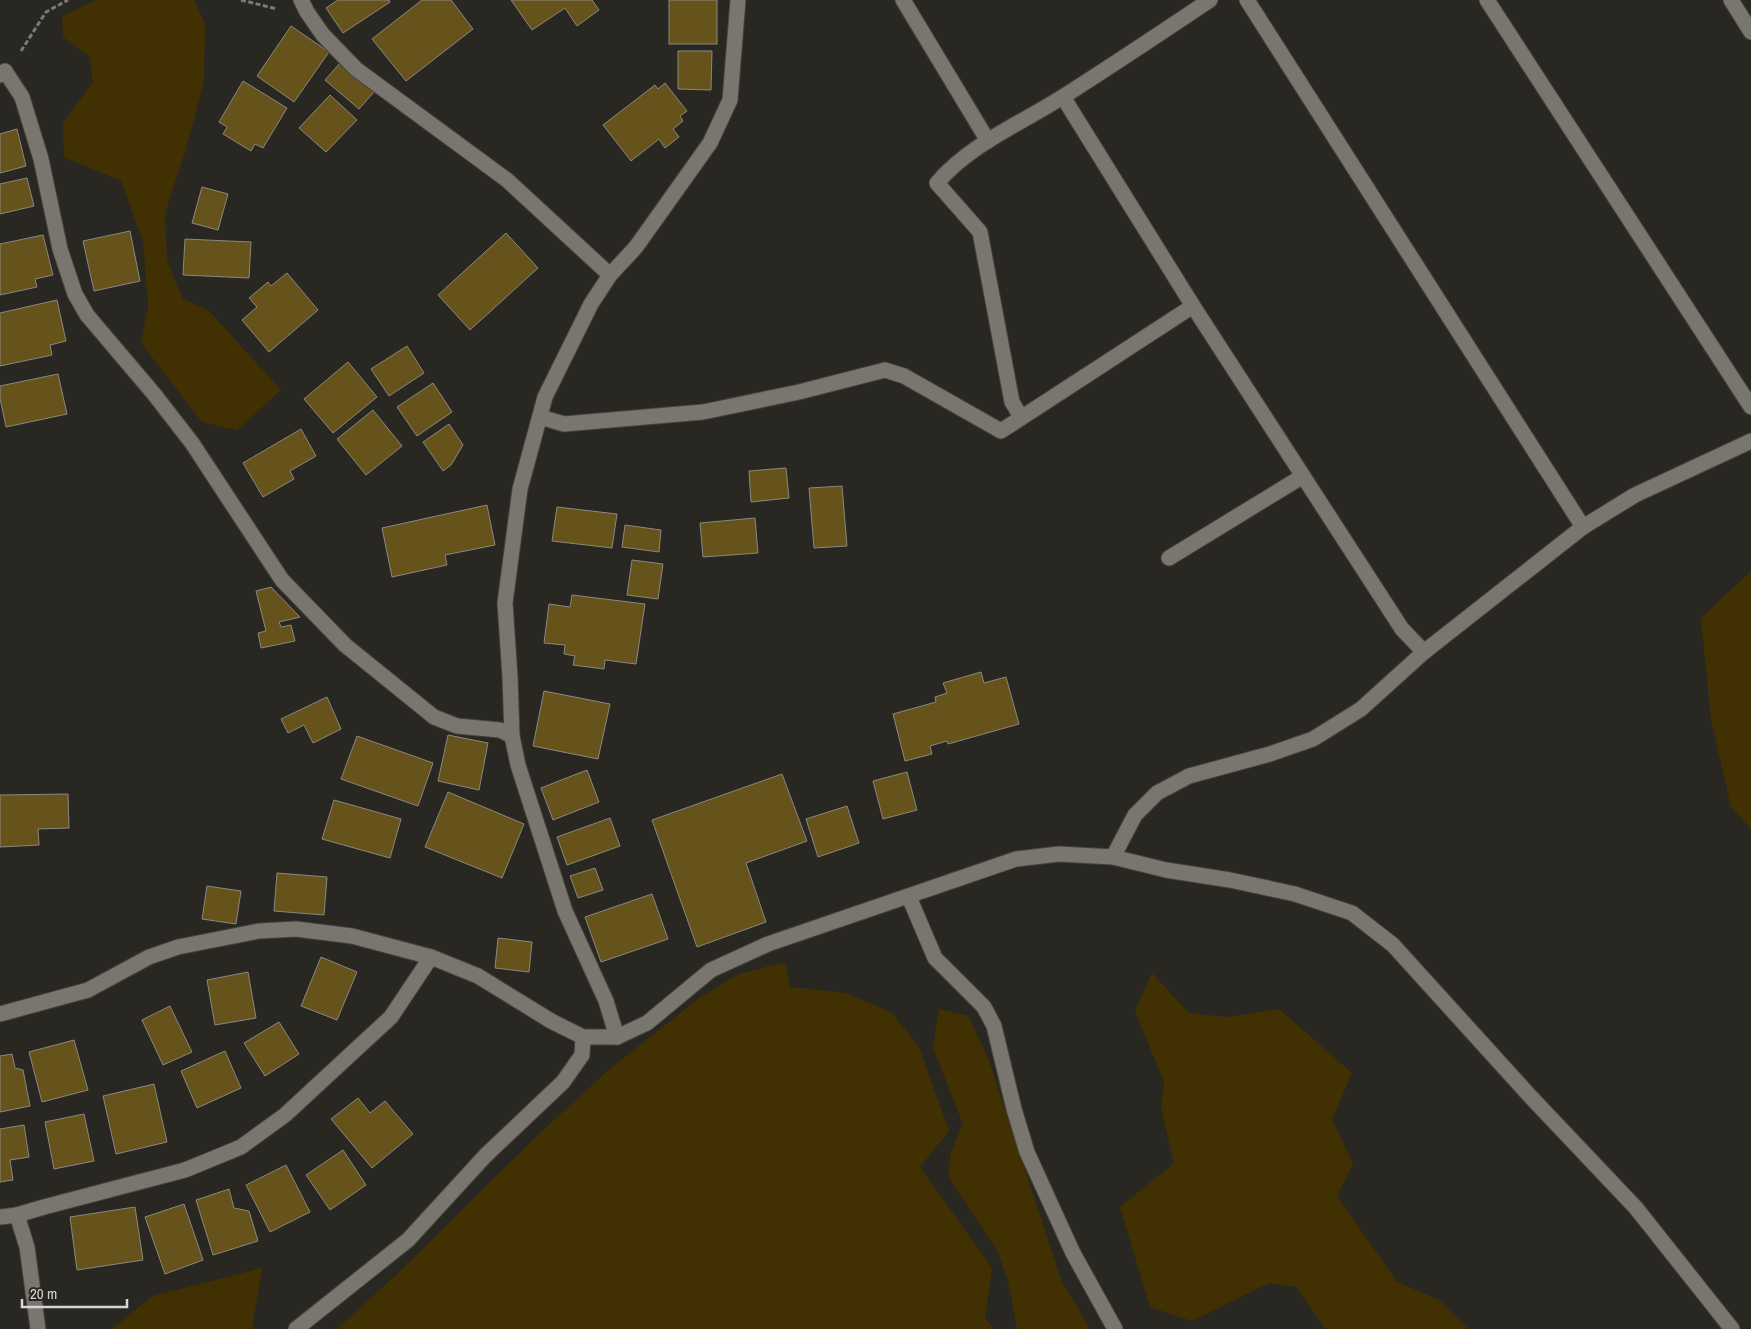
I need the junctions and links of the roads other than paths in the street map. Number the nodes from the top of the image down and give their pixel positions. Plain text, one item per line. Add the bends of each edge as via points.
1 (738, 0) edge
2 (903, 0) edge
3 (1210, 0) edge
4 (1247, 0) edge
5 (1487, 0) edge
6 (1731, 0) edge
7 (304, 6) edge
8 (1751, 32) edge
9 (3, 73) edge
10 (1063, 97) junction
11 (988, 141) junction
12 (610, 275) junction
13 (1193, 306) junction
14 (1751, 407) edge
15 (540, 416) junction
16 (1022, 417) junction
17 (1751, 441) edge
18 (1303, 476) junction
19 (1583, 527) junction
20 (1169, 558) dead end
21 (1424, 652) junction
22 (512, 736) junction
23 (1113, 857) junction
24 (909, 897) junction
25 (431, 957) junction
26 (0, 1014) edge
27 (584, 1037) junction
28 (617, 1037) junction
29 (17, 1215) junction
30 (0, 1217) edge
31 (38, 1329) edge
32 (296, 1329) edge
33 (1115, 1329) edge
34 (1732, 1329) edge

1 - 12 street via 730,100 710,144 636,246
2 - 11 street
3 - 10 street
4 - 19 street
5 - 14 street
6 - 8 street
7 - 12 street via 323,34 356,69 507,180
9 - 22 street via 25,106 74,294 87,315 192,443 282,580 345,646 434,718 457,726 500,730
10 - 11 street
10 - 13 street
11 - 16 street via 950,167 936,183 980,232 1012,402
12 - 15 street via 591,304 545,397
13 - 16 street
13 - 18 street
15 - 16 street via 564,424 703,412 884,370 904,376 1001,430
15 - 22 street via 520,489 505,603
17 - 19 street via 1635,495
18 - 20 street
18 - 21 street via 1402,630
19 - 21 street
21 - 23 street via 1361,709 1313,739 1189,776 1157,793 1135,815
22 - 28 street via 518,765 565,911 606,1001
23 - 24 street via 1060,854 1016,860
23 - 34 street via 1295,894 1352,913 1393,944 1636,1208
24 - 28 street via 768,944 711,970 647,1023
24 - 33 street via 935,958 984,1007 994,1026 1027,1152 1073,1252
25 - 26 street via 352,936 296,929 259,931 178,947 149,957 88,990
25 - 27 street via 478,976 551,1021
25 - 29 street via 391,1017 285,1115 241,1147 185,1170
27 - 28 street
27 - 32 street via 582,1055 563,1082 484,1156 408,1240
29 - 30 street
29 - 31 street via 27,1247

